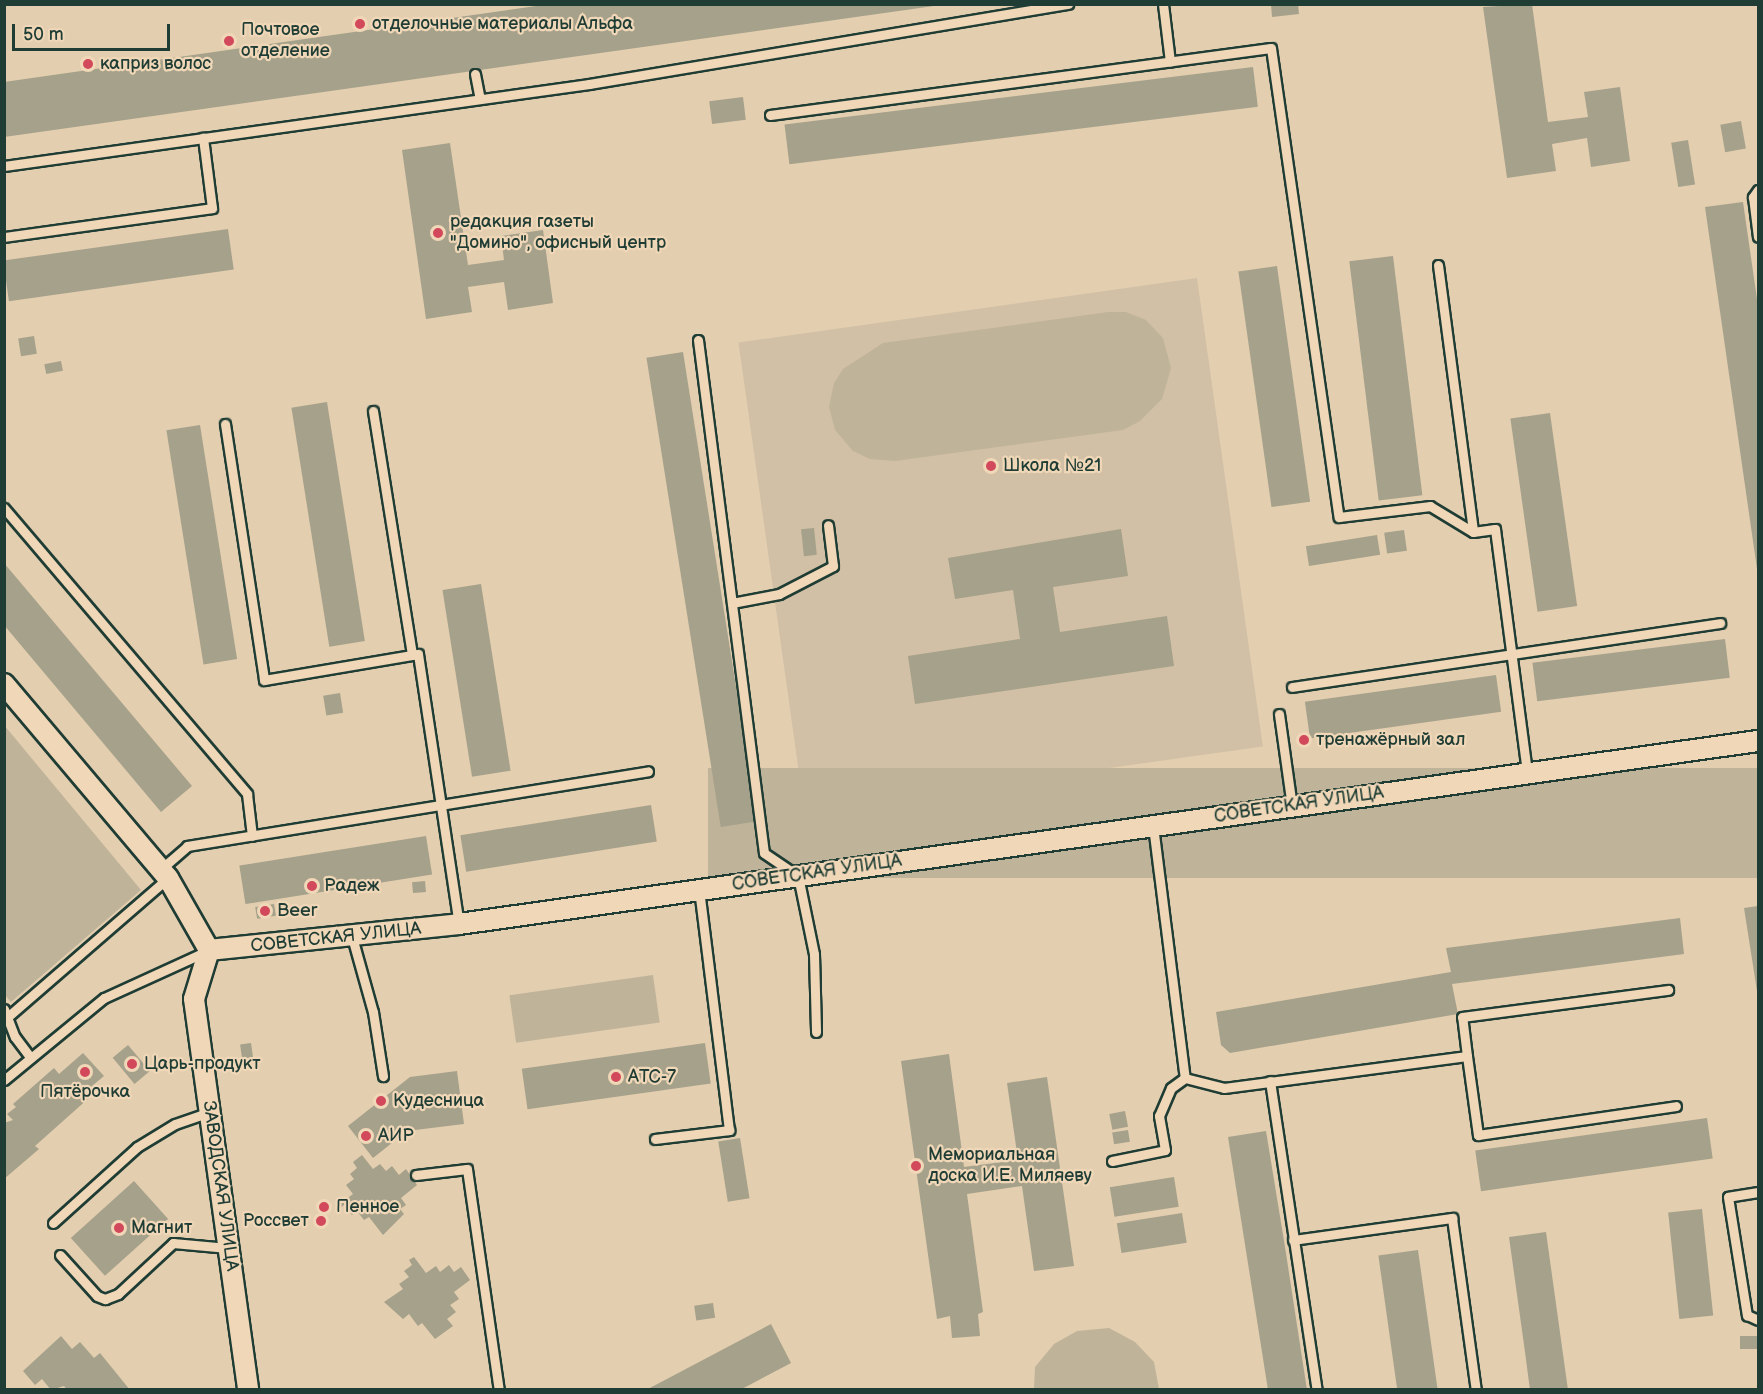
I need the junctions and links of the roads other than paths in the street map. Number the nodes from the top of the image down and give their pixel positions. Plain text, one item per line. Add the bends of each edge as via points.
1 (1068, 4) edge
2 (1163, 4) edge
3 (1170, 62) junction
4 (475, 74) dead end
5 (480, 99) junction
6 (770, 115) dead end
7 (203, 138) junction
8 (4, 166) edge
9 (1758, 190) edge
10 (4, 237) edge
11 (1758, 237) edge
12 (1438, 265) dead end
13 (698, 340) dead end
14 (373, 411) dead end
15 (225, 423) dead end
16 (4, 508) edge
17 (828, 525) dead end
18 (1473, 532) junction
19 (732, 603) junction
20 (1720, 623) dead end
21 (412, 655) junction
22 (1511, 656) junction
23 (4, 684) edge
24 (1292, 687) dead end
25 (1279, 714) dead end
26 (1758, 741) edge
27 (648, 771) dead end
28 (1527, 774) junction
29 (441, 805) junction
30 (1292, 807) junction
31 (1153, 826) junction
32 (252, 836) junction
33 (165, 873) junction
34 (798, 876) junction
35 (699, 890) junction
36 (459, 924) junction
37 (352, 937) junction
38 (209, 950) junction
39 (1668, 990) dead end
40 (6, 1015) edge
41 (816, 1032) dead end
42 (1467, 1056) junction
43 (31, 1058) junction
44 (383, 1076) dead end
45 (1185, 1078) junction
46 (4, 1080) edge
47 (1270, 1082) junction
48 (1676, 1106) dead end
49 (210, 1112) junction
50 (655, 1139) dead end
51 (1112, 1161) dead end
52 (416, 1175) dead end
53 (1758, 1192) edge
54 (53, 1223) dead end
55 (1293, 1240) junction
56 (228, 1248) junction
57 (60, 1255) dead end
58 (1758, 1320) edge
59 (248, 1389) edge
60 (499, 1389) edge
61 (1317, 1389) edge
62 (1476, 1389) edge

1 - 5 lane
2 - 3 lane
3 - 6 lane
3 - 18 lane via 1270,48 1339,517 1430,506
4 - 5 lane
5 - 7 lane
7 - 8 lane
7 - 10 lane via 212,208
9 - 11 lane via 1753,197
12 - 18 lane
13 - 19 lane
14 - 21 lane
15 - 21 lane via 264,680
16 - 32 lane via 247,794
17 - 19 lane via 833,567 779,594
18 - 22 lane via 1495,530
19 - 34 lane via 764,853
20 - 22 lane
21 - 29 lane via 418,654
22 - 24 lane
22 - 28 lane
23 - 33 street
25 - 30 lane
26 - 28 street, СОВЕТСКАЯ УЛИЦА
27 - 29 lane
28 - 30 street, СОВЕТСКАЯ УЛИЦА
29 - 32 lane
29 - 36 lane
30 - 31 street, СОВЕТСКАЯ УЛИЦА
31 - 34 street, СОВЕТСКАЯ УЛИЦА
31 - 45 lane
32 - 33 lane via 187,846
33 - 38 street
33 - 40 lane
34 - 35 street, СОВЕТСКАЯ УЛИЦА
34 - 41 lane via 814,954
35 - 36 street, СОВЕТСКАЯ УЛИЦА
35 - 50 lane via 729,1130
36 - 37 street, СОВЕТСКАЯ УЛИЦА
37 - 38 street, СОВЕТСКАЯ УЛИЦА
37 - 44 lane via 373,1012
38 - 43 lane via 104,998
38 - 49 street, ЗАВОДСКАЯ УЛИЦА via 194,999
39 - 42 lane via 1462,1017
40 - 43 lane via 15,1037
42 - 47 lane
42 - 48 lane via 1478,1135
43 - 46 lane
45 - 47 lane via 1224,1088
45 - 51 lane via 1171,1088 1159,1116 1165,1150
47 - 55 lane
49 - 54 lane via 175,1124 137,1147
49 - 56 street, ЗАВОДСКАЯ УЛИЦА
52 - 60 lane via 467,1169
53 - 58 lane via 1728,1197 1747,1315
55 - 61 lane
55 - 62 lane via 1452,1218
56 - 57 lane via 173,1244 118,1294 105,1299 97,1296
56 - 59 street, ЗАВОДСКАЯ УЛИЦА

